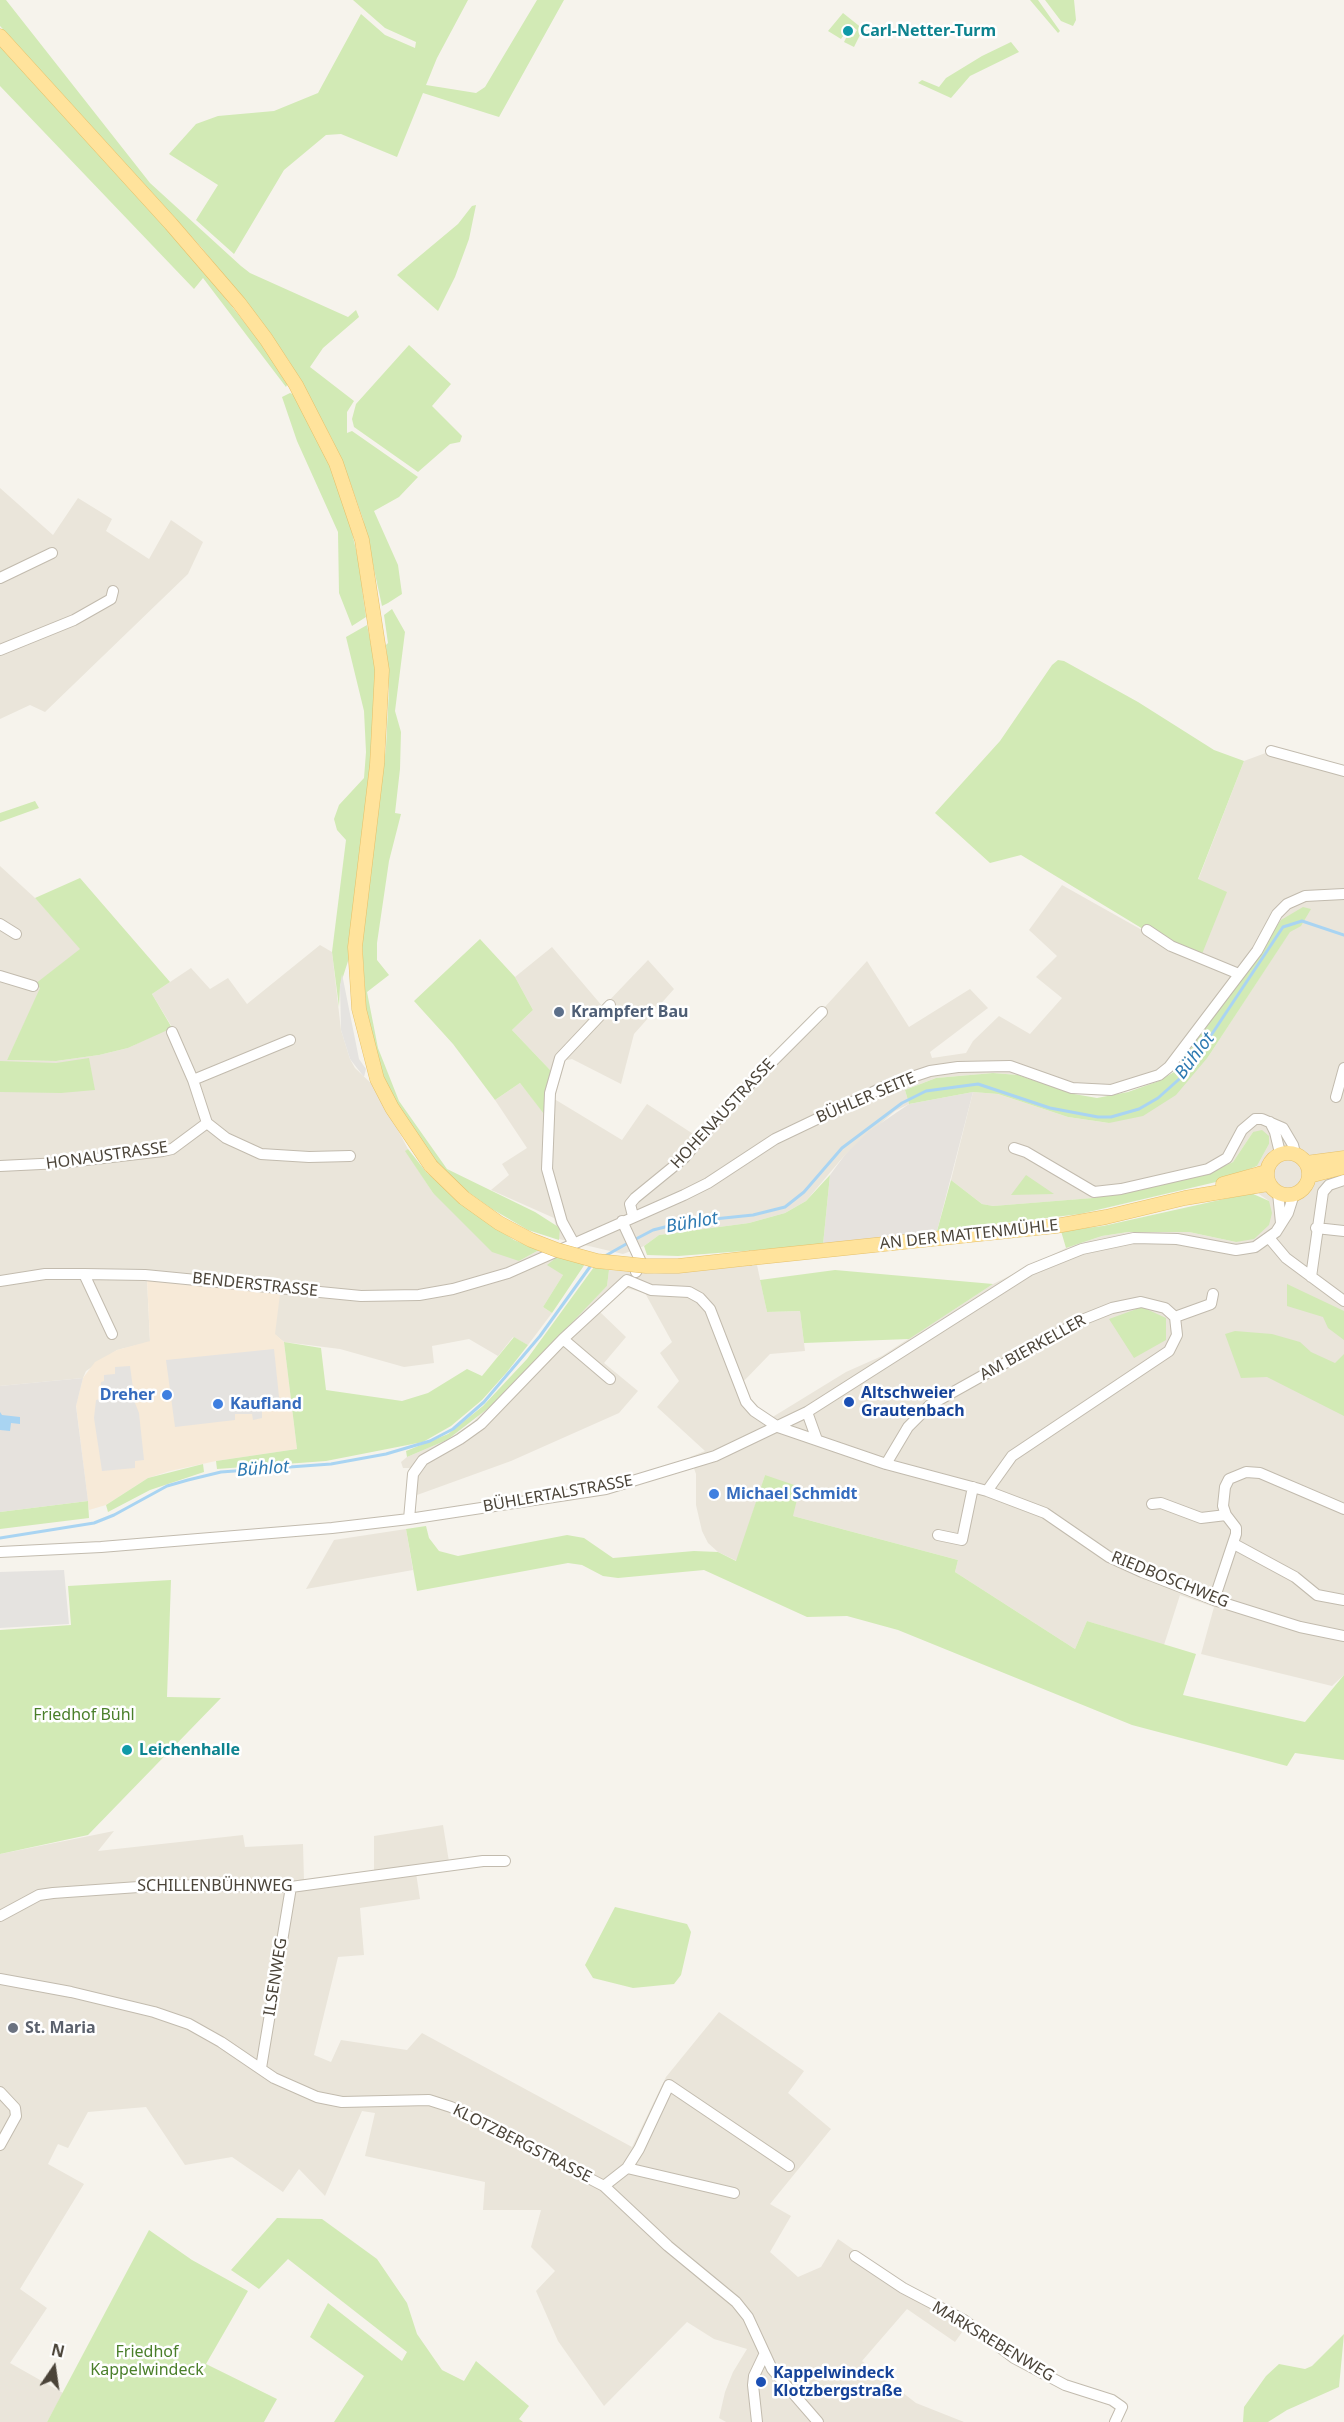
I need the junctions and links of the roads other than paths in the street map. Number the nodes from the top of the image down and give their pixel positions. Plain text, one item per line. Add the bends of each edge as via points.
1 (0, 36) edge
2 (52, 552) dead end
3 (0, 578) edge
4 (113, 591) dead end
5 (0, 650) edge
6 (1271, 751) dead end
7 (1344, 771) edge
8 (1344, 894) edge
9 (0, 924) edge
10 (1147, 930) dead end
11 (16, 934) dead end
12 (1239, 974) junction
13 (0, 976) edge
14 (33, 986) dead end
15 (610, 1005) dead end
16 (822, 1012) dead end
17 (172, 1032) dead end
18 (290, 1040) dead end
19 (1344, 1068) edge
20 (193, 1080) junction
21 (1336, 1096) dead end
22 (1270, 1122) junction
23 (207, 1123) junction
24 (1014, 1148) dead end
25 (1280, 1153) junction
26 (1295, 1153) junction
27 (350, 1156) dead end
28 (1344, 1158) edge
29 (0, 1166) edge
30 (1344, 1167) edge
31 (1308, 1170) junction
32 (1344, 1180) edge
33 (1271, 1183) junction
34 (1294, 1194) junction
35 (633, 1216) junction
36 (622, 1221) junction
37 (1281, 1223) junction
38 (1316, 1228) junction
39 (1344, 1231) edge
40 (1270, 1239) junction
41 (573, 1242) junction
42 (636, 1272) dead end
43 (508, 1273) joint
44 (84, 1274) junction
45 (1311, 1277) junction
46 (0, 1281) edge
47 (1213, 1294) dead end
48 (1344, 1301) edge
49 (1175, 1317) junction
50 (112, 1334) dead end
51 (563, 1339) junction
52 (610, 1379) dead end
53 (807, 1412) junction
54 (778, 1427) junction
55 (817, 1440) junction
56 (886, 1464) junction
57 (973, 1487) junction
58 (987, 1491) junction
59 (1152, 1504) dead end
60 (1344, 1509) edge
61 (1226, 1515) junction
62 (409, 1519) junction
63 (938, 1535) dead end
64 (1234, 1544) junction
65 (0, 1552) edge
66 (1214, 1600) junction
67 (1344, 1600) edge
68 (1344, 1636) edge
69 (506, 1861) dead end
70 (291, 1887) junction
71 (0, 1916) edge
72 (0, 1979) edge
73 (261, 2068) junction
74 (0, 2092) edge
75 (0, 2145) edge
76 (789, 2166) dead end
77 (627, 2168) junction
78 (604, 2186) junction
79 (734, 2193) dead end
80 (855, 2256) dead end
81 (764, 2355) junction
82 (757, 2422) edge
83 (818, 2422) edge
84 (1115, 2422) edge

1 - 33 main road, AN DER MATTENMÜHLE, bridge via 192,247 266,339 319,426 336,463 355,514 380,650 382,691 377,765 354,968 365,1041 377,1079 412,1140 431,1166 464,1198 531,1240 557,1250 597,1261 678,1266 1056,1226
2 - 3 street
4 - 5 street via 111,599 74,620
6 - 7 street
8 - 12 street, BÜHLER SEITE via 1305,896 1287,904
9 - 11 street
10 - 12 street via 1171,946
12 - 35 street, BÜHLER SEITE via 1169,1067 1150,1078 1111,1090 1072,1088 1010,1066 930,1071 888,1085 775,1138 708,1183
13 - 14 street
15 - 41 street via 560,1058 550,1093 547,1169 562,1222
16 - 35 street, HOHENAUSTRASSE via 729,1105 684,1158 635,1198 630,1204
17 - 20 street
18 - 20 street
19 - 21 street
20 - 23 street
22 - 24 street via 1255,1119 1248,1123 1227,1158 1208,1169 1103,1192 1087,1190
22 - 25 street
22 - 26 street via 1288,1134
23 - 27 street via 244,1149 261,1154
23 - 29 street, HONAUSTRASSE via 172,1149 163,1151
25 - 26 main road
25 - 33 main road via 1273,1157
26 - 31 main road
28 - 31 main road
30 - 31 main road
31 - 34 main road via 1301,1190
32 - 38 street via 1329,1185 1323,1192
33 - 34 main road
33 - 37 street
34 - 37 street
35 - 36 street, BÜHLER SEITE
36 - 41 street, BÜHLER SEITE
36 - 42 street via 641,1262
37 - 40 street
38 - 39 street
38 - 45 street
40 - 45 street via 1286,1258
40 - 53 street, BÜHLERTALSTRASSE via 1246,1250 1177,1239 1134,1238 1066,1255 1011,1281
41 - 43 street, BÜHLER SEITE
43 - 44 street, BENDERSTRASSE via 453,1289 391,1297 146,1275
44 - 46 street, BENDERSTRASSE via 45,1274
44 - 50 street
45 - 48 street
47 - 49 street via 1211,1304
49 - 56 street, AM BIERKELLER via 1165,1308 1141,1302 1082,1320 930,1405 908,1427
49 - 58 street via 1177,1335 1169,1351 1012,1456
51 - 52 street
51 - 54 street, RIEDBOSCHWEG via 627,1280 651,1290 689,1292 710,1309 746,1402
51 - 62 street via 481,1424 423,1460 413,1474
53 - 54 street, BÜHLERTALSTRASSE
53 - 55 street
54 - 55 street, RIEDBOSCHWEG
54 - 62 street, BÜHLERTALSTRASSE via 708,1458 606,1489
55 - 56 street, RIEDBOSCHWEG
56 - 57 street, RIEDBOSCHWEG
57 - 58 street, RIEDBOSCHWEG
57 - 63 street via 962,1540
58 - 66 street, RIEDBOSCHWEG via 1045,1513 1109,1557
59 - 61 street via 1161,1503 1201,1518
60 - 61 street via 1260,1473 1246,1472 1229,1479 1225,1487
61 - 64 street via 1236,1528
62 - 65 street, BÜHLERTALSTRASSE via 183,1541
64 - 66 street
64 - 67 street via 1295,1577 1317,1595
66 - 68 street, RIEDBOSCHWEG via 1300,1628
69 - 70 street, SCHILLENBÜHNWEG
70 - 71 street, SCHILLENBÜHNWEG via 168,1885 53,1893 39,1895
70 - 73 street, ILSENWEG
72 - 73 street, KLOTZBERGSTRASSE via 71,1992 189,2024
73 - 78 street, KLOTZBERGSTRASSE via 294,2089 317,2097 342,2102 429,2100 451,2107
74 - 75 street via 15,2108 16,2116
76 - 77 street via 669,2085
77 - 78 street
77 - 79 street
78 - 81 street, KLOTZBERGSTRASSE via 736,2302 748,2318
80 - 84 street, MARKSREBENWEG via 903,2288 964,2320 1023,2362 1065,2385 1122,2406
81 - 82 street via 753,2385
81 - 83 street, KLOTZBERGSTRASSE via 785,2387

